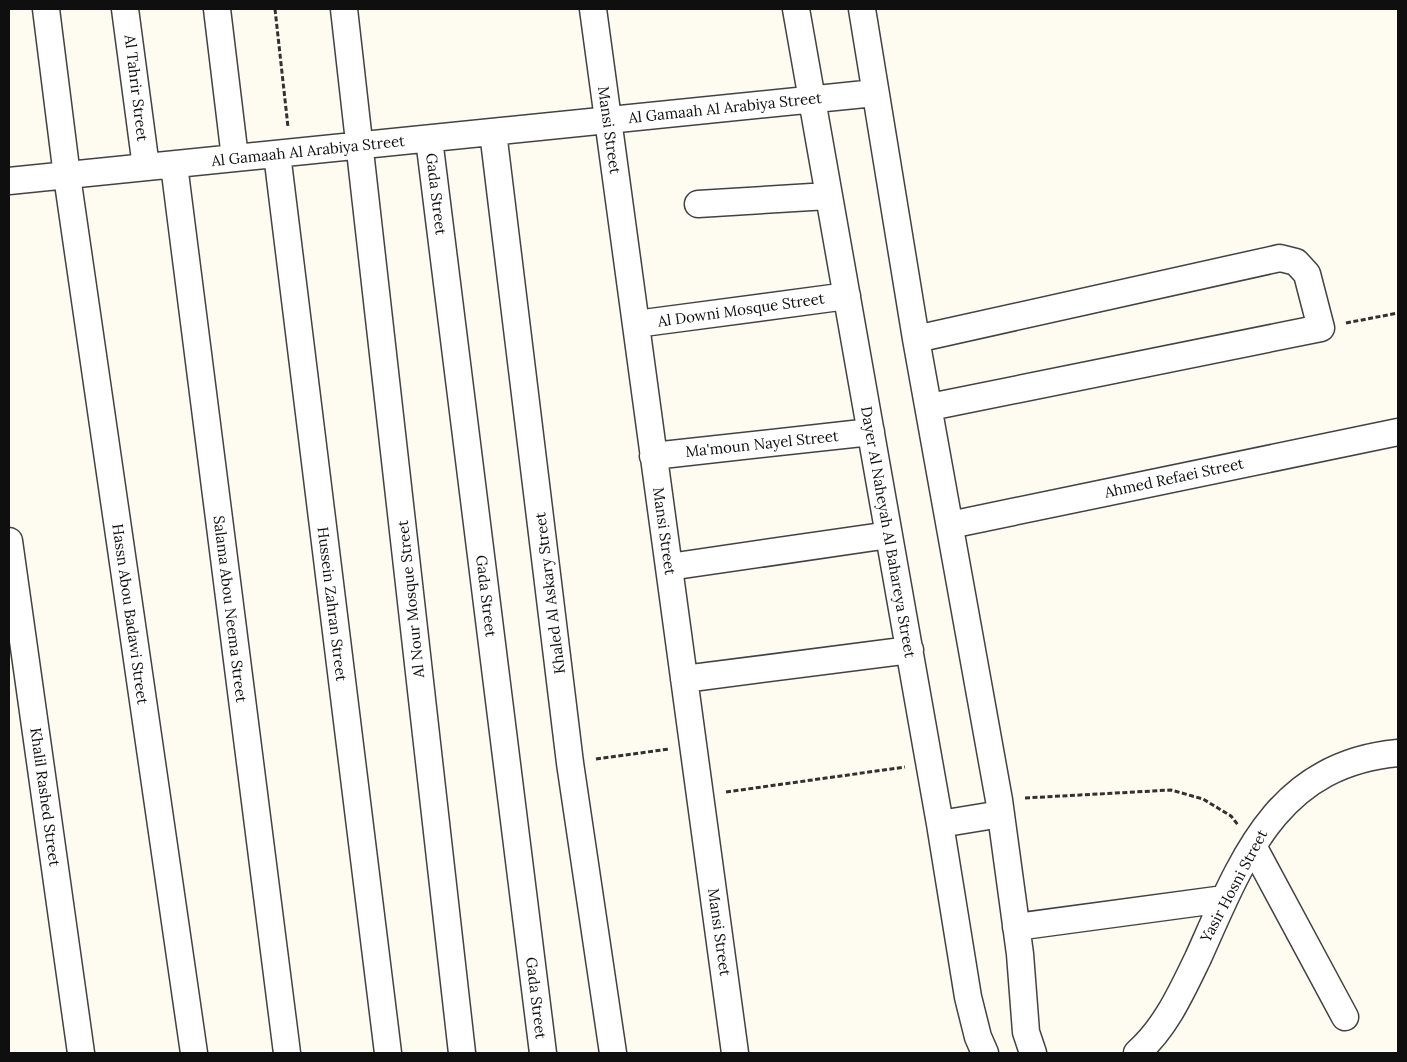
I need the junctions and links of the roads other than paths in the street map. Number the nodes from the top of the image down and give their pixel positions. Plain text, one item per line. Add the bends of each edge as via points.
1 (46, 9) edge
2 (126, 9) edge
3 (218, 9) edge
4 (344, 9) edge
5 (593, 9) edge
6 (796, 9) edge
7 (862, 9) edge
8 (875, 93) junction
9 (811, 99) junction
10 (608, 120) junction
11 (493, 132) junction
12 (429, 139) junction
13 (360, 146) junction
14 (283, 153) junction
15 (235, 158) junction
16 (174, 164) junction
17 (146, 168) junction
18 (67, 176) junction
19 (9, 181) edge
20 (828, 196) junction
21 (698, 204) dead end
22 (847, 296) junction
23 (636, 324) junction
24 (916, 340) junction
25 (930, 407) junction
26 (870, 432) junction
27 (1398, 432) edge
28 (653, 456) junction
29 (950, 524) junction
30 (889, 535) junction
31 (9, 541) edge
32 (669, 567) junction
33 (910, 650) junction
34 (684, 679) junction
35 (1398, 753) edge
36 (1000, 807) junction
37 (940, 824) junction
38 (1253, 846) junction
39 (1224, 899) junction
40 (1016, 927) junction
41 (1345, 1017) dead end
42 (81, 1053) edge
43 (194, 1053) edge
44 (287, 1053) edge
45 (388, 1053) edge
46 (462, 1053) edge
47 (543, 1053) edge
48 (612, 1053) edge
49 (735, 1053) edge
50 (984, 1053) edge
51 (1033, 1053) edge
52 (1137, 1053) edge

1 - 18 street, Hassn Abou Badawi Street
2 - 17 street, Al Tahrir Street
3 - 15 street
4 - 13 street, Al Nour Mosque Street
5 - 10 street, Mansi Street
6 - 9 street, Dayer Al Naheyah Al Bahareya Street
7 - 8 street
8 - 9 street, Al Gamaah Al Arabiya Street
8 - 24 street
9 - 10 street, Al Gamaah Al Arabiya Street
9 - 20 street, Dayer Al Naheyah Al Bahareya Street
10 - 11 street, Al Gamaah Al Arabiya Street
10 - 23 street, Mansi Street
11 - 12 street, Al Gamaah Al Arabiya Street
11 - 48 street, Khaled Al Askary Street via 570,763
12 - 13 street, Al Gamaah Al Arabiya Street
12 - 47 street, Gada Street
13 - 14 street, Al Gamaah Al Arabiya Street
13 - 46 street, Al Nour Mosque Street
14 - 15 street, Al Gamaah Al Arabiya Street
14 - 45 street, Hussein Zahran Street
15 - 16 street, Al Gamaah Al Arabiya Street
16 - 17 street, Al Gamaah Al Arabiya Street
16 - 44 street, Salama Abou Neema Street
17 - 18 street, Al Gamaah Al Arabiya Street
18 - 19 street, Al Gamaah Al Arabiya Street
18 - 43 street, Hassn Abou Badawi Street
20 - 21 street
20 - 22 street, Dayer Al Naheyah Al Bahareya Street
22 - 23 street, Al Downi Mosque Street
22 - 26 street, Dayer Al Naheyah Al Bahareya Street
23 - 28 street, Mansi Street
24 - 25 street
24 - 25 street via 1280,258 1296,262 1307,274 1321,328
25 - 29 street
26 - 28 street, Ma'moun Nayel Street
26 - 30 street, Dayer Al Naheyah Al Bahareya Street
27 - 29 street, Ahmed Refaei Street
28 - 32 street, Mansi Street
29 - 36 street
30 - 32 street
30 - 33 street, Dayer Al Naheyah Al Bahareya Street
31 - 42 street, Khalil Rashed Street
32 - 34 street, Mansi Street
33 - 34 street
33 - 37 street, Dayer Al Naheyah Al Bahareya Street
34 - 49 street, Mansi Street
35 - 38 street, Yasir Hosni Street via 1359,760 1333,769 1307,784 1285,802
36 - 37 street
36 - 40 street
37 - 50 street, Dayer Al Naheyah Al Bahareya Street via 968,997
38 - 39 street, Yasir Hosni Street
38 - 41 street
39 - 40 street
39 - 52 street, Yasir Hosni Street via 1166,1021
40 - 51 street via 1026,1032

